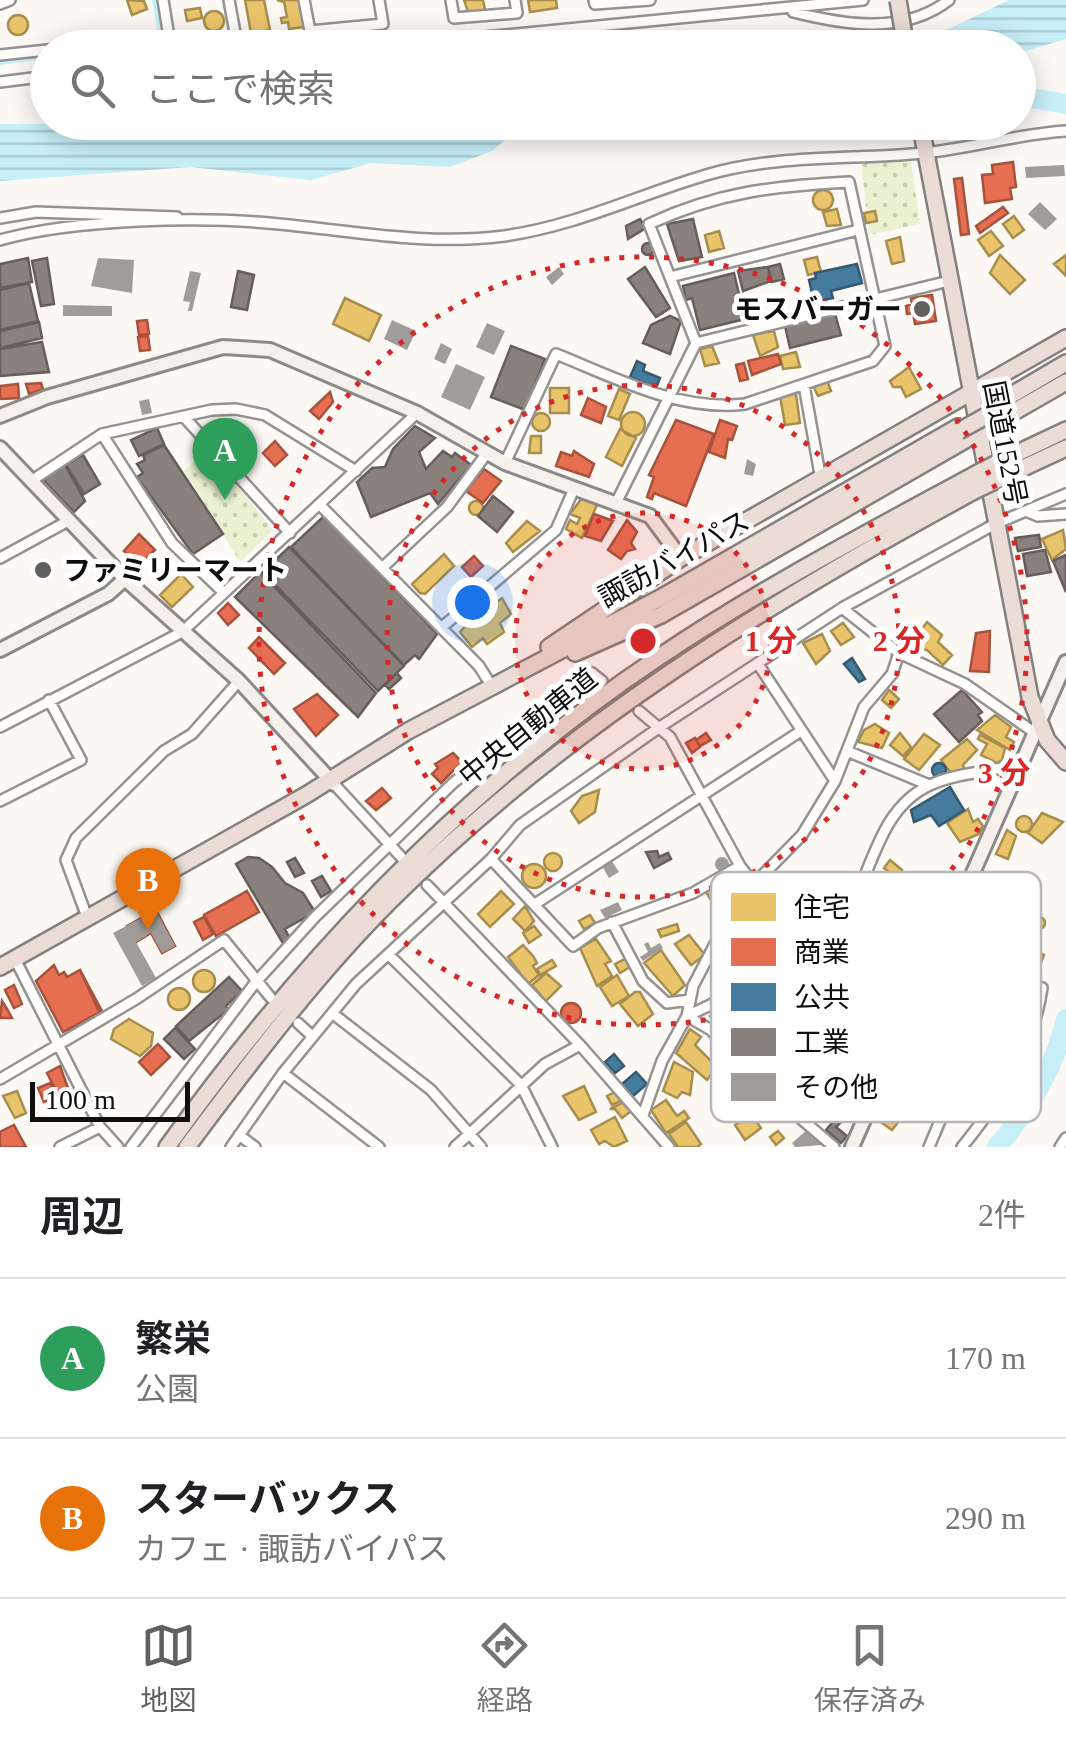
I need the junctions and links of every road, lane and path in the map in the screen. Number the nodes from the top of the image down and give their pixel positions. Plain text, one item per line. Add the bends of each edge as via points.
1 (10, 0) edge
2 (163, 0) edge
3 (229, 0) edge
4 (304, 0) edge
5 (379, 0) edge
6 (451, 0) edge
7 (515, 0) edge
8 (594, 0) edge
9 (650, 0) edge
10 (863, 0) edge
11 (898, 0) edge
12 (948, 0) edge
13 (0, 4) edge
14 (786, 9) junction
15 (168, 30) edge
16 (235, 30) edge
17 (310, 30) edge
18 (320, 30) edge
19 (563, 30) edge
20 (903, 30) edge
21 (30, 52) edge
22 (0, 55) edge
23 (30, 78) edge
24 (0, 82) edge
25 (1066, 131) edge
26 (1036, 133) edge
27 (923, 140) edge
28 (984, 140) edge
29 (925, 150) junction
30 (0, 218) edge
31 (234, 222) junction
32 (858, 230) junction
33 (0, 240) edge
34 (670, 277) junction
35 (949, 282) junction
36 (874, 301) junction
37 (1066, 338) edge
38 (696, 342) junction
39 (1066, 366) edge
40 (1066, 382) edge
41 (804, 385) junction
42 (970, 392) junction
43 (666, 397) junction
44 (417, 413) junction
45 (0, 416) edge
46 (184, 418) junction
47 (958, 429) junction
48 (1066, 430) edge
49 (102, 434) junction
50 (980, 435) junction
51 (0, 448) edge
52 (1066, 448) edge
53 (487, 453) junction
54 (505, 463) junction
55 (356, 471) junction
56 (822, 480) junction
57 (31, 482) junction
58 (976, 482) junction
59 (573, 491) junction
60 (1066, 494) edge
61 (320, 504) junction
62 (614, 505) junction
63 (1028, 512) junction
64 (1066, 514) edge
65 (68, 521) junction
66 (995, 524) junction
67 (290, 533) junction
68 (0, 558) edge
69 (681, 558) junction
70 (382, 568) junction
71 (125, 580) junction
72 (223, 592) junction
73 (842, 608) junction
74 (441, 628) junction
75 (182, 632) junction
76 (0, 650) edge
77 (899, 653) junction
78 (1066, 662) edge
79 (758, 664) junction
80 (534, 670) junction
81 (239, 681) junction
82 (496, 682) junction
83 (602, 682) dead end
84 (49, 700) junction
85 (639, 711) dead end
86 (0, 726) edge
87 (660, 727) junction
88 (1036, 729) junction
89 (801, 731) junction
90 (847, 750) junction
91 (1066, 762) edge
92 (1021, 764) junction
93 (836, 781) junction
94 (331, 782) junction
95 (929, 785) junction
96 (702, 795) junction
97 (0, 801) edge
98 (390, 845) junction
99 (402, 858) dead end
100 (491, 859) junction
101 (740, 866) junction
102 (730, 872) edge
103 (745, 872) edge
104 (766, 872) edge
105 (869, 872) edge
106 (974, 872) edge
107 (711, 883) edge
108 (427, 885) dead end
109 (444, 903) junction
110 (535, 904) junction
111 (87, 917) junction
112 (612, 922) junction
113 (711, 953) edge
114 (389, 955) junction
115 (7, 963) edge
116 (255, 983) junction
117 (271, 998) dead end
118 (690, 1000) junction
119 (711, 1005) edge
120 (332, 1012) junction
121 (687, 1016) junction
122 (298, 1024) dead end
123 (711, 1030) edge
124 (312, 1036) junction
125 (264, 1044) junction
126 (580, 1045) junction
127 (60, 1046) junction
128 (283, 1072) junction
129 (0, 1079) edge
130 (522, 1085) junction
131 (643, 1115) junction
132 (805, 1122) edge
133 (863, 1122) edge
134 (940, 1122) edge
135 (981, 1122) edge
136 (100, 1127) junction
137 (470, 1131) junction
138 (239, 1134) junction
139 (1066, 1138) edge
140 (60, 1147) edge
141 (118, 1147) edge
142 (131, 1147) edge
143 (167, 1147) edge
144 (187, 1147) edge
145 (197, 1147) edge
146 (231, 1147) edge
147 (255, 1147) edge
148 (379, 1147) edge
149 (455, 1147) edge
150 (481, 1147) edge
151 (552, 1147) edge
152 (669, 1147) edge
153 (834, 1147) edge
154 (852, 1147) edge
155 (929, 1147) edge
156 (962, 1147) edge
157 (1060, 1147) edge

1 - 13 street
2 - 15 street
3 - 16 street
4 - 17 street
5 - 18 street via 383,24
6 - 7 street via 454,18 517,13
8 - 9 street
10 - 14 street
11 - 20 highway, bridge
12 - 14 street via 918,19 868,24
14 - 19 street
21 - 22 street
23 - 24 street
25 - 26 street
27 - 29 highway, 国道152号
28 - 29 street
29 - 31 street via 708,174 608,211 504,236 373,238
29 - 35 highway, 国道152号
30 - 31 street via 76,212
31 - 33 street via 75,228
32 - 34 street
32 - 34 street via 849,182 769,186 698,202 649,224
32 - 36 street
34 - 38 street
35 - 36 street
35 - 42 highway, 国道152号
36 - 38 street
36 - 41 street via 885,346 873,361
37 - 42 highway
38 - 43 street
39 - 47 highway, 諏訪バイパス, bridge
40 - 50 highway
41 - 43 street via 725,407
41 - 56 street
42 - 50 highway, 国道152号
42 - 56 highway
43 - 54 street via 556,354
43 - 62 street
44 - 45 street via 270,350 223,346
44 - 53 street
44 - 55 street
46 - 49 street
46 - 55 street via 236,409 264,415
46 - 67 street
47 - 80 highway, 諏訪バイパス
47 - 82 highway, 諏訪バイパス
48 - 58 highway, 中央自動車道, bridge
49 - 57 street
49 - 72 street via 172,543
50 - 66 highway, 国道152号
50 - 80 highway via 661,615
51 - 57 street
52 - 58 highway, 中央自動車道, bridge
53 - 54 street
53 - 70 street via 447,507
54 - 59 street
55 - 61 street
56 - 69 highway
57 - 65 street
58 - 125 highway, 中央自動車道 via 756,614 594,723 402,889
58 - 143 highway, 中央自動車道 via 735,608 533,751 365,907 248,1040
59 - 62 street
59 - 74 street via 556,530
60 - 63 street
61 - 67 street
61 - 70 street
62 - 69 street via 650,516
63 - 64 street
63 - 66 street
65 - 68 street
65 - 71 street
66 - 73 street
66 - 88 highway, 国道152号
67 - 72 street
69 - 82 highway
70 - 74 street
71 - 75 street
71 - 76 street
72 - 75 street
73 - 77 street
73 - 79 street
74 - 82 street
75 - 81 street
75 - 84 street
77 - 88 street
77 - 90 street via 892,674 864,707
78 - 88 street
79 - 87 street
79 - 89 street
80 - 94 highway, 諏訪バイパス
81 - 94 street
81 - 111 street via 192,734 164,751 76,838 66,860
82 - 94 highway, 諏訪バイパス
83 - 98 street via 592,673 572,685
84 - 86 street
84 - 97 street via 81,760
85 - 87 street
87 - 96 street
87 - 100 street via 520,826
88 - 91 highway, 国道152号
88 - 92 street
89 - 93 street
89 - 96 street
90 - 93 street
90 - 95 street
92 - 95 street
92 - 106 street
93 - 104 street via 802,835
94 - 98 street
94 - 111 highway, 諏訪バイパス
95 - 105 street via 886,822
96 - 101 street
96 - 110 street
98 - 99 street
98 - 116 street
100 - 109 street
100 - 110 street
101 - 102 street
101 - 103 street
107 - 112 street
108 - 109 street
109 - 114 street
109 - 126 street
110 - 112 street via 573,946
111 - 115 highway, 諏訪バイパス
112 - 118 street via 643,981 667,1004
113 - 118 street
114 - 120 street
114 - 130 street
115 - 127 street
116 - 117 street
116 - 127 street via 224,940
116 - 142 street
118 - 121 street
119 - 121 street
120 - 124 street
120 - 137 street via 431,1090
121 - 123 street
121 - 131 street
122 - 124 street
124 - 128 street
125 - 144 highway, 中央自動車道
125 - 145 highway
126 - 130 street
126 - 131 street
127 - 129 street
127 - 136 street
128 - 138 street
128 - 148 street
130 - 137 street
130 - 151 street
131 - 152 street
132 - 153 street
133 - 154 street
134 - 155 street
135 - 156 street
136 - 140 street
136 - 141 street
137 - 149 street
137 - 150 street
138 - 146 street
138 - 147 street
139 - 157 street

